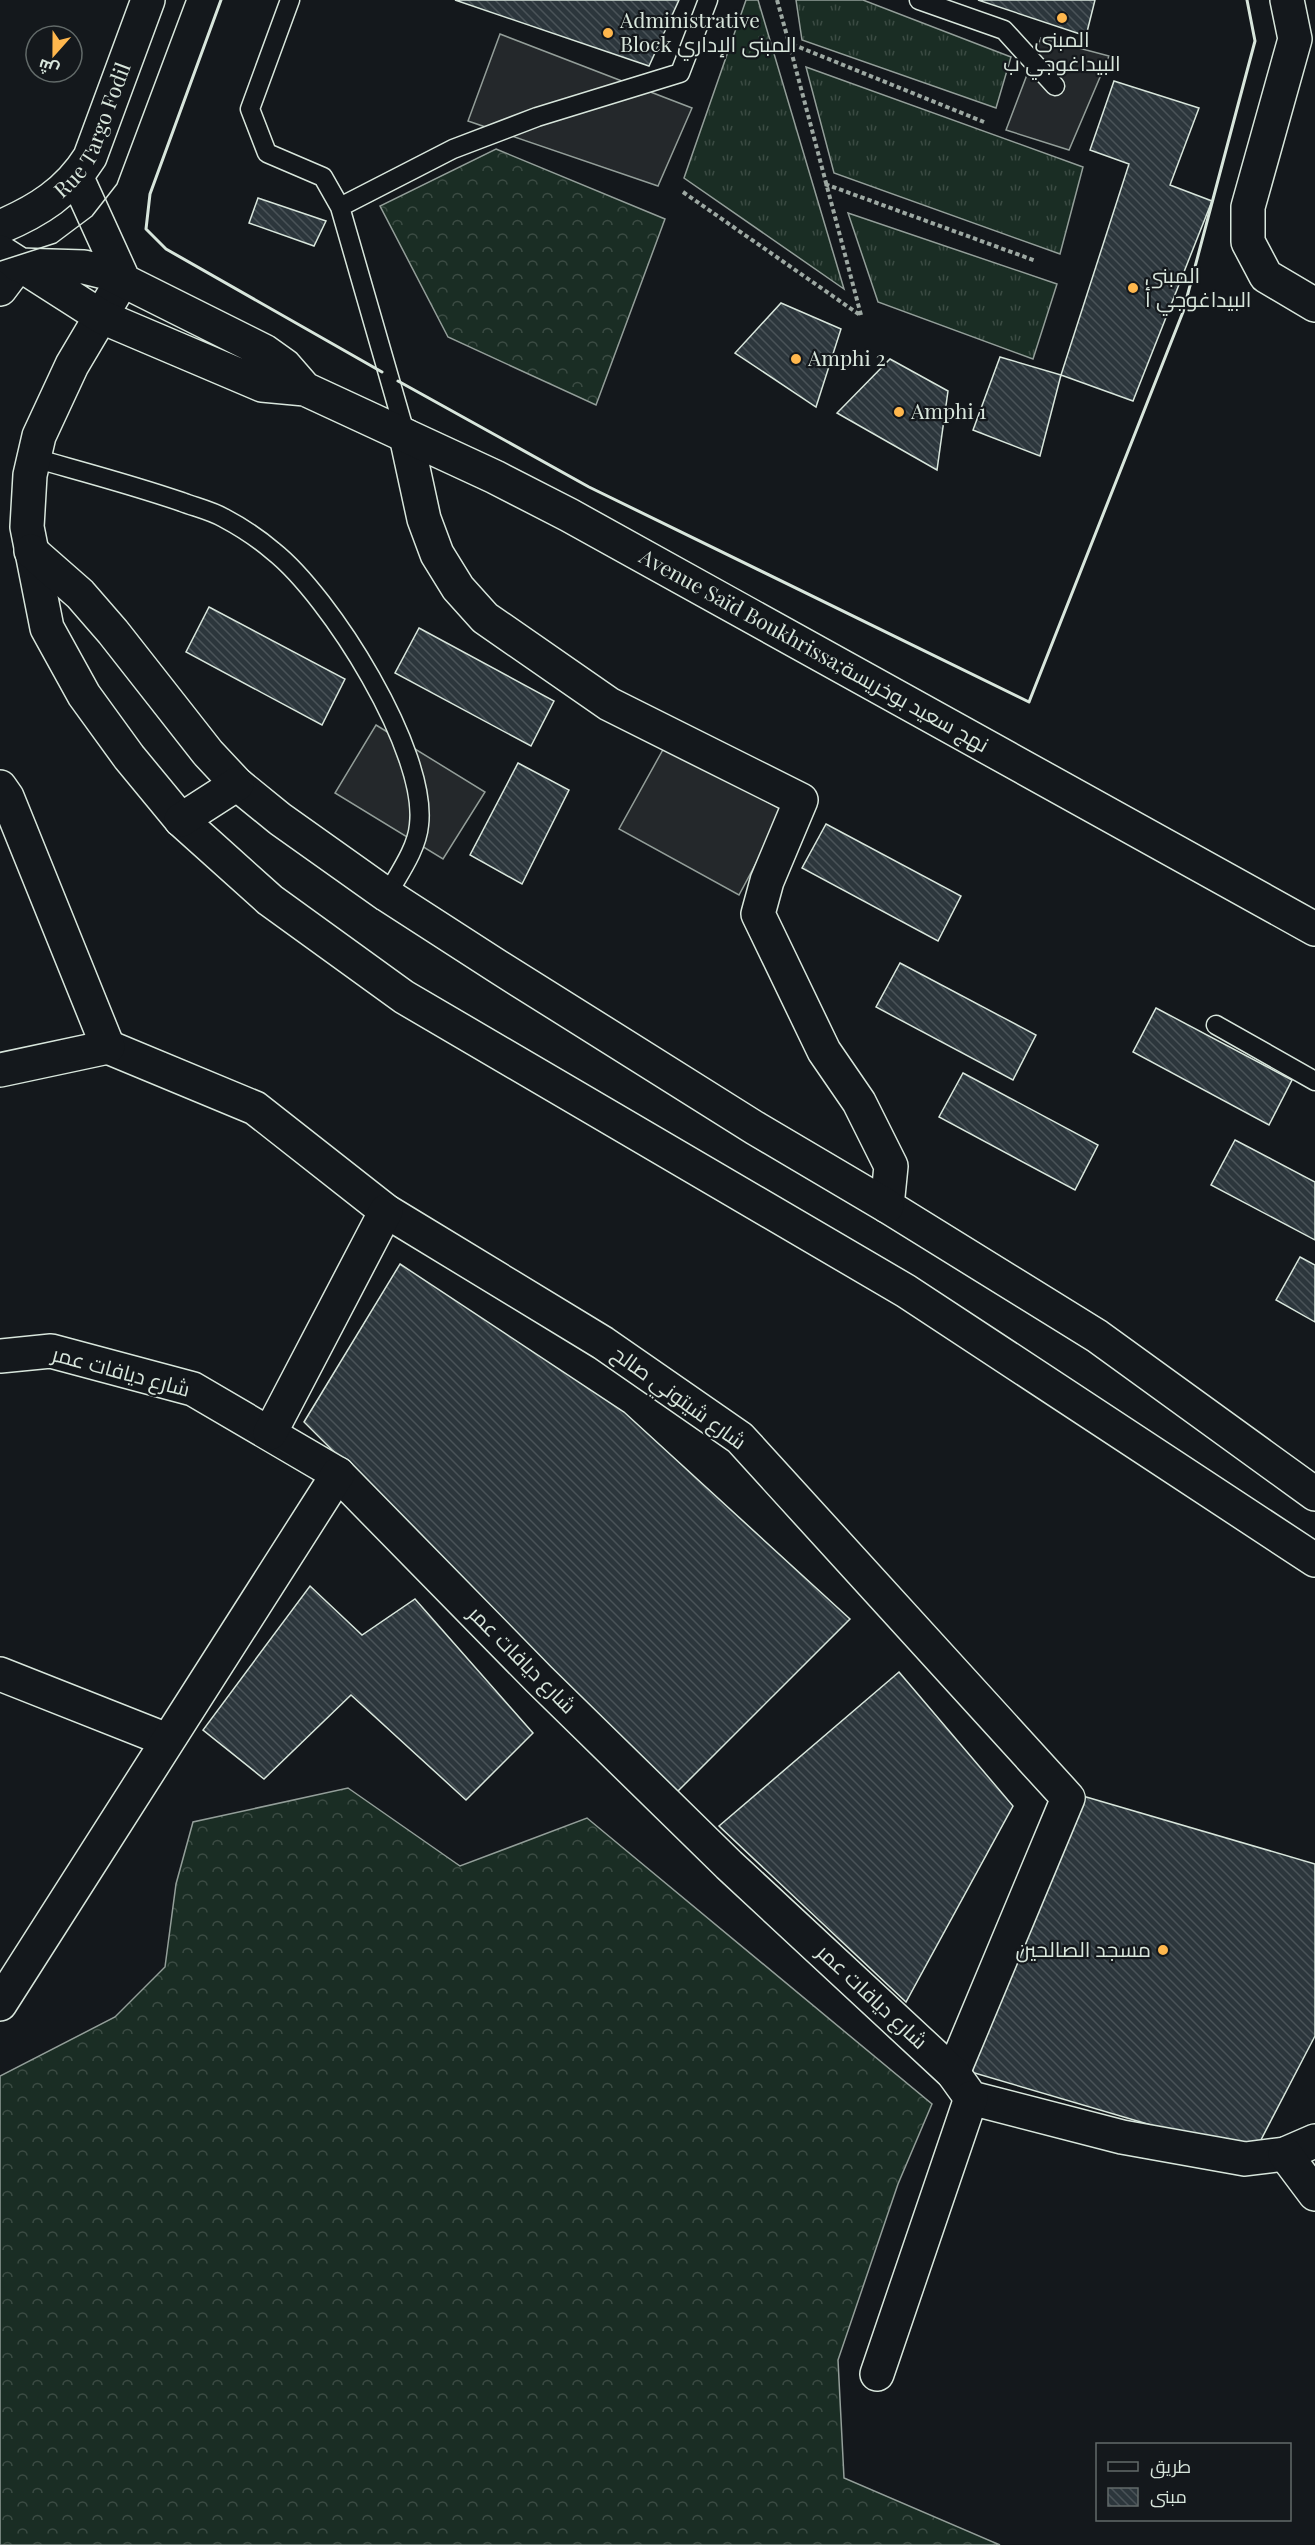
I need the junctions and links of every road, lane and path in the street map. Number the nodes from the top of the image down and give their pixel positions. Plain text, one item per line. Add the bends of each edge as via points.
1 (148, 0) edge
2 (290, 0) edge
3 (708, 0) edge
4 (777, 0) edge
5 (919, 0) edge
6 (1287, 0) edge
7 (1305, 35) edge
8 (789, 43) junction
9 (1055, 86) dead end
10 (984, 122) dead end
11 (77, 178) junction
12 (824, 184) junction
13 (683, 192) dead end
14 (340, 207) junction
15 (0, 227) edge
16 (1036, 261) dead end
17 (6, 269) edge
18 (123, 279) junction
19 (1314, 302) edge
20 (102, 317) junction
21 (305, 389) junction
22 (406, 436) junction
23 (34, 458) junction
24 (31, 551) junction
25 (237, 784) junction
26 (0, 787) edge
27 (182, 820) junction
28 (387, 895) junction
29 (1315, 929) edge
30 (1216, 1025) dead end
31 (108, 1047) junction
32 (0, 1070) edge
33 (1315, 1081) edge
34 (887, 1206) junction
35 (386, 1211) junction
36 (0, 1356) edge
37 (270, 1433) junction
38 (338, 1474) junction
39 (1315, 1494) edge
40 (1315, 1560) edge
41 (0, 1674) edge
42 (167, 1740) junction
43 (0, 2004) edge
44 (962, 2085) junction
45 (1315, 2141) edge
46 (1285, 2154) junction
47 (1315, 2194) edge
48 (877, 2374) dead end

1 - 11 street, Rue Targo Fodil via 104,126
2 - 14 lane via 250,109 267,153 323,177
3 - 14 lane via 680,73 537,117 453,149
4 - 8 path
5 - 9 lane via 1004,30
6 - 7 street
7 - 19 street via 1248,207 1248,242 1266,276
8 - 10 path
8 - 12 path
11 - 15 street, Rue Targo Fodil via 52,200
11 - 18 street
12 - 13 path via 861,315
12 - 16 path
14 - 22 lane
17 - 18 street, Avenue Saïd Boukhrissa;نهج سعيد بوخريسة via 94,269
17 - 20 street, Avenue Saïd Boukhrissa;نهج سعيد بوخريسة
18 - 20 street
18 - 21 street, Avenue Saïd Boukhrissa;نهج سعيد بوخريسة via 264,351 285,366
20 - 21 street, Avenue Saïd Boukhrissa;نهج سعيد بوخريسة via 262,385
20 - 23 street via 52,404
21 - 22 street, Avenue Saïd Boukhrissa;نهج سعيد بوخريسة
22 - 29 street, Avenue Saïd Boukhrissa;نهج سعيد بوخريسة via 569,515
22 - 34 street via 424,519 437,554 458,588 485,618 609,704 801,800 767,881 758,914 825,1051 859,1102 891,1166
23 - 24 street via 27,526
23 - 28 lane via 163,495 223,517 274,552 316,597 376,688 405,746 419,792 419,827
24 - 25 street via 87,602
24 - 27 street via 47,628 84,695
25 - 27 street
25 - 28 street
26 - 31 street
27 - 40 street via 270,900 404,997 906,1291
28 - 34 street via 745,1122
30 - 33 lane
31 - 32 street
31 - 35 street, شارع شيتوني صالح via 255,1108
34 - 39 street via 1097,1336
35 - 37 street
35 - 44 street, شارع شيتوني صالح via 603,1343 740,1438 1068,1798
36 - 37 street, شارع ديافات عمر via 51,1351 192,1389
37 - 38 street, شارع ديافات عمر
38 - 42 street
38 - 44 street, شارع ديافات عمر via 729,1865
41 - 42 street
42 - 43 street
44 - 46 street, شارع ديافات عمر via 1122,2137 1245,2158
44 - 48 street
45 - 46 street, شارع ديافات عمر
46 - 47 street

